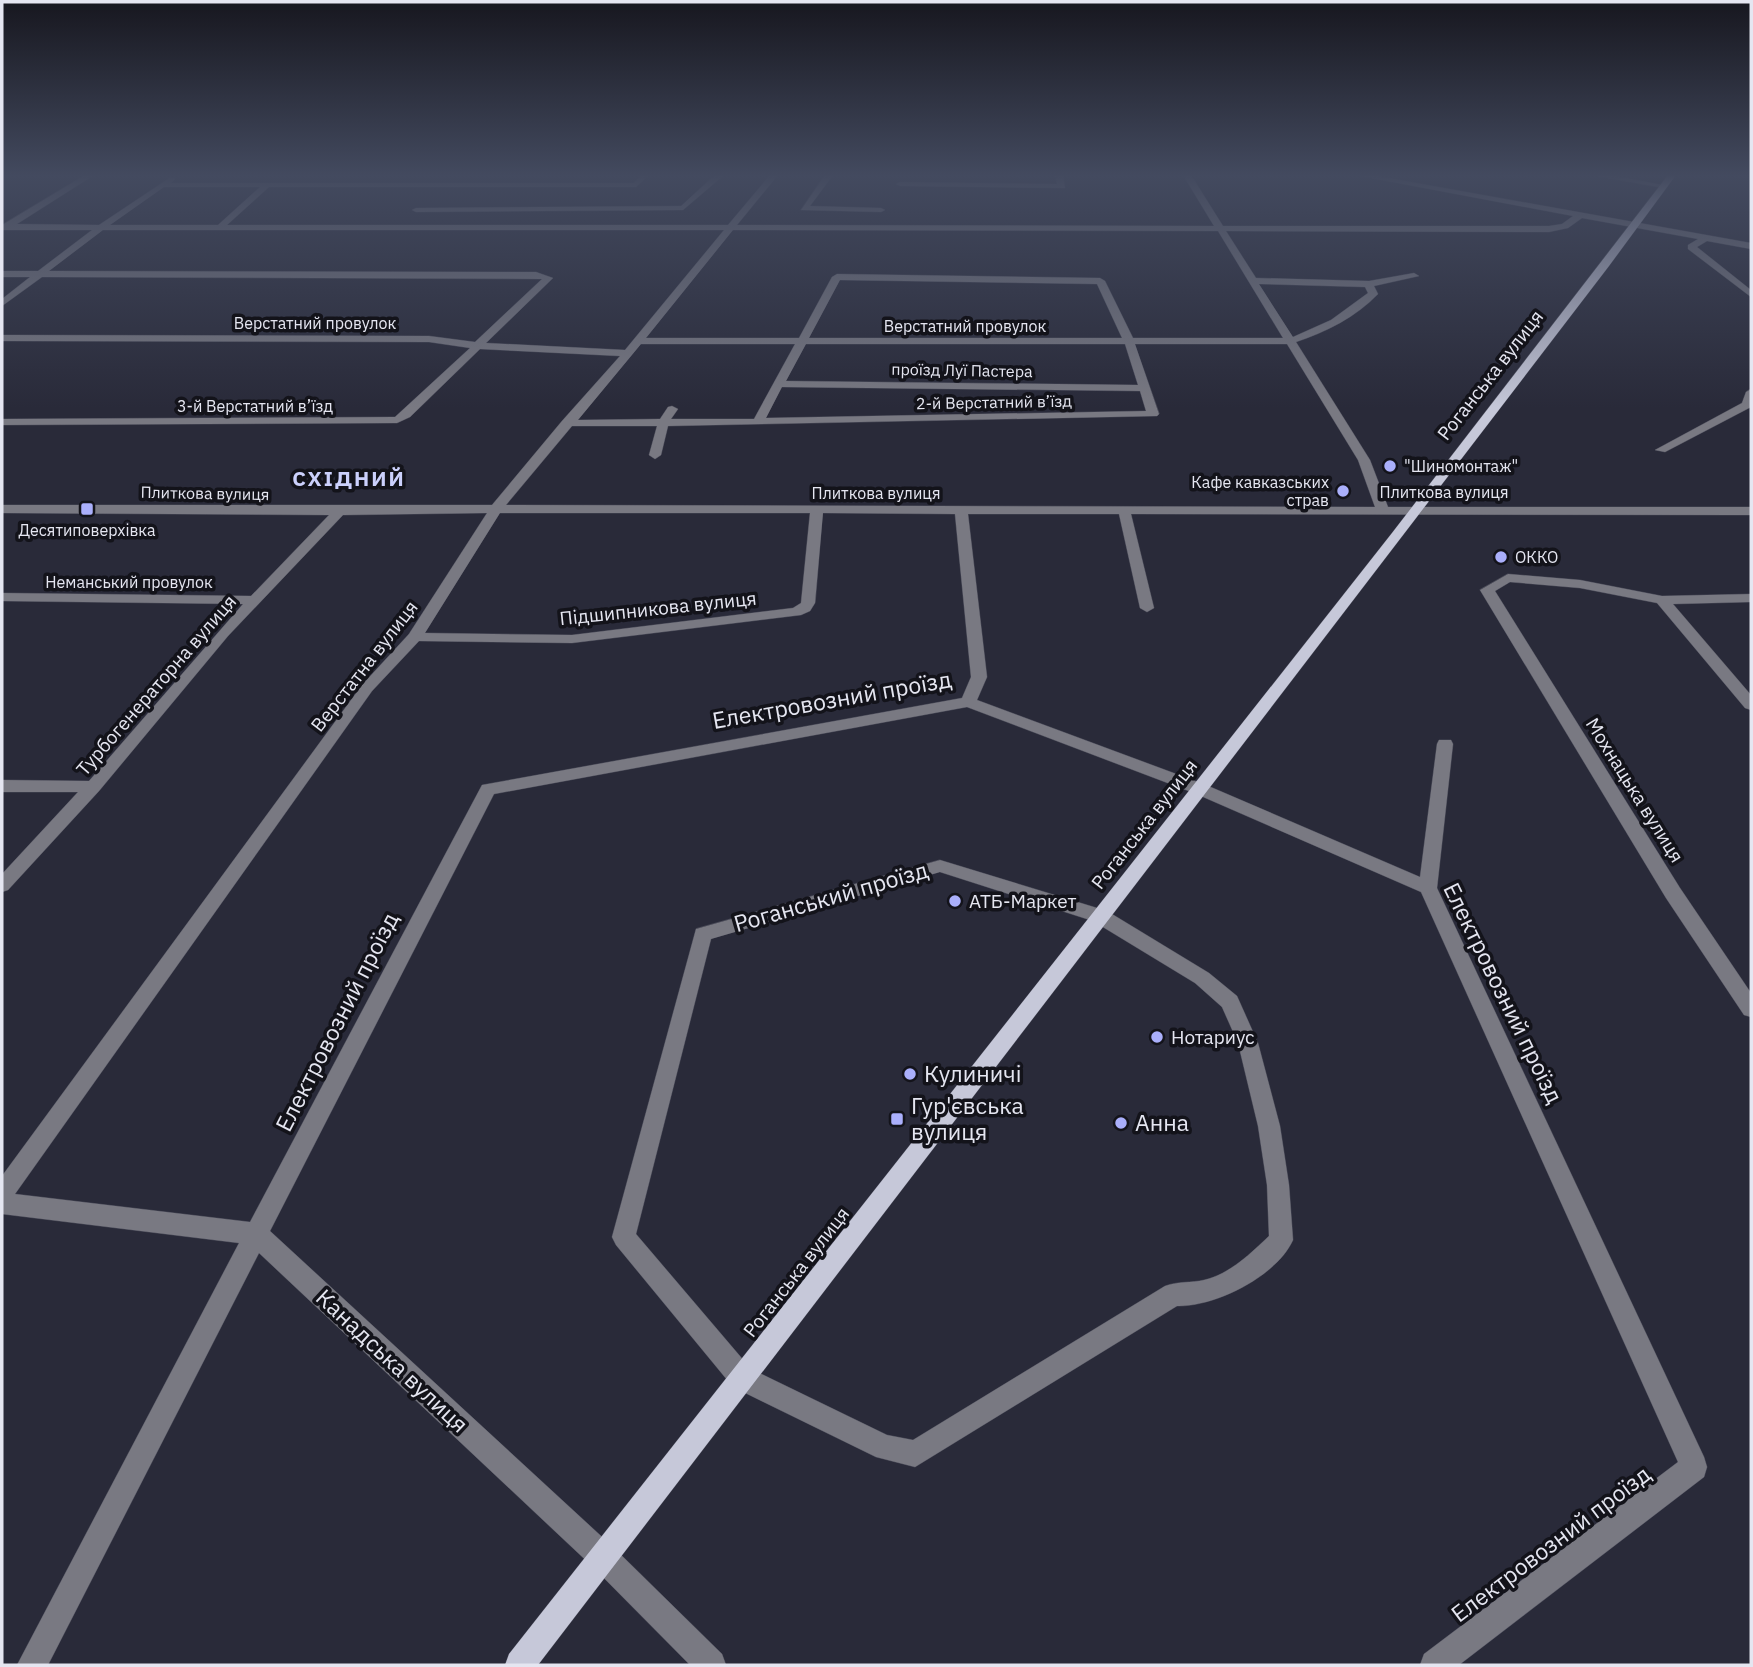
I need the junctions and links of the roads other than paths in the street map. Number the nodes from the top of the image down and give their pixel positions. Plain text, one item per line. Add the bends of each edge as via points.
1 (69, 253) edge
2 (711, 253) edge
3 (1236, 253) edge
4 (1614, 253) edge
5 (1698, 253) edge
6 (2, 274) edge
7 (41, 275) junction
8 (1414, 276) dead end
9 (1254, 281) junction
10 (1370, 284) junction
11 (1751, 294) edge
12 (2, 303) edge
13 (2, 338) edge
14 (639, 341) junction
15 (1129, 341) junction
16 (1290, 341) junction
17 (803, 342) junction
18 (479, 346) junction
19 (628, 353) junction
20 (779, 384) junction
21 (1145, 388) junction
22 (1751, 392) edge
23 (1749, 405) edge
24 (671, 408) dead end
25 (2, 422) edge
26 (758, 422) junction
27 (663, 423) junction
28 (566, 424) junction
29 (1661, 450) dead end
30 (654, 455) dead end
31 (2, 509) edge
32 (496, 509) junction
33 (1382, 509) junction
34 (1415, 509) junction
35 (961, 510) junction
36 (1124, 510) junction
37 (340, 511) junction
38 (817, 511) junction
39 (1749, 514) edge
40 (2, 597) edge
41 (1751, 598) edge
42 (255, 600) junction
43 (1662, 600) junction
44 (1147, 608) dead end
45 (415, 637) junction
46 (968, 702) junction
47 (1751, 705) edge
48 (1444, 744) dead end
49 (2, 786) edge
50 (93, 787) junction
51 (1200, 789) junction
52 (2, 885) edge
53 (1428, 888) junction
54 (1100, 916) junction
55 (1751, 1009) edge
56 (2, 1194) edge
57 (2, 1203) edge
58 (256, 1234) junction
59 (742, 1378) junction
60 (603, 1558) junction
61 (32, 1665) edge
62 (520, 1665) edge
63 (711, 1665) edge
64 (1435, 1665) edge

1 - 7 street
2 - 14 street, Верстатна вулиця
3 - 9 street
4 - 34 main road, Роганська вулиця
5 - 11 street
6 - 7 street
7 - 12 street
7 - 18 street, 3-й Верстатний в’їзд via 548,278
8 - 10 street
9 - 10 street
9 - 16 street
10 - 16 street, Верстатний провулок via 1373,294 1351,313 1320,332
13 - 18 street, Верстатний провулок via 429,339
14 - 17 street, Верстатний провулок
14 - 19 street, Верстатна вулиця
15 - 16 street, Верстатний провулок
15 - 17 street, Верстатний провулок
15 - 17 street, 2-й Верстатний в’їзд via 1100,281 837,277
15 - 21 street, 2-й Верстатний в’їзд
16 - 33 street via 1364,460
17 - 20 street
18 - 19 street, Верстатний провулок
18 - 25 street, 3-й Верстатний в’їзд via 397,420
19 - 28 street, Верстатна вулиця
20 - 21 street, проїзд Луї Пастера
20 - 26 street
21 - 26 street, 2-й Верстатний в’їзд via 1153,414
22 - 23 street
23 - 29 street
24 - 27 street
26 - 27 street, 2-й Верстатний в’їзд
27 - 28 street, 2-й Верстатний в’їзд
27 - 30 street
28 - 32 street, Верстатна вулиця
31 - 37 street, Плиткова вулиця
32 - 37 street, Плиткова вулиця
32 - 38 street, Плиткова вулиця
32 - 45 street, Верстатна вулиця
33 - 34 street, Плиткова вулиця
33 - 36 street, Плиткова вулиця
34 - 39 street, Плиткова вулиця
34 - 51 main road, Роганська вулиця
35 - 36 street, Плиткова вулиця
35 - 38 street, Плиткова вулиця
35 - 46 street via 979,677
36 - 44 street
37 - 42 street, Турбогенераторна вулиця
38 - 45 street, Підшипникова вулиця via 808,603 796,612 572,639
40 - 42 street, Неманський провулок
41 - 43 street
42 - 50 street, Турбогенераторна вулиця
43 - 47 street
43 - 55 street, Мохнацька вулиця via 1580,584 1508,578 1487,590 1673,892
45 - 56 street, Верстатна вулиця via 367,688
46 - 51 street, Електровозний проїзд
46 - 58 street, Електровозний проїзд via 488,789
48 - 53 street
49 - 50 street
50 - 52 street, Турбогенераторна вулиця
51 - 53 street, Електровозний проїзд
51 - 54 main road, Роганська вулиця
53 - 64 street, Електровозний проїзд via 1694,1468
54 - 59 main road, Роганська вулиця
54 - 59 street, Роганський проїзд via 940,866 703,934 624,1237
54 - 59 street, Роганський проїзд via 1202,978 1230,1002 1248,1043 1269,1126 1280,1240 1252,1268 1217,1290 1191,1296 1174,1294 915,1454 885,1448
57 - 58 street
58 - 60 street, Канадська вулиця
58 - 61 street, Електровозний проїзд
59 - 60 main road, Роганська вулиця
60 - 62 main road, Роганська вулиця
60 - 63 street, Канадська вулиця

